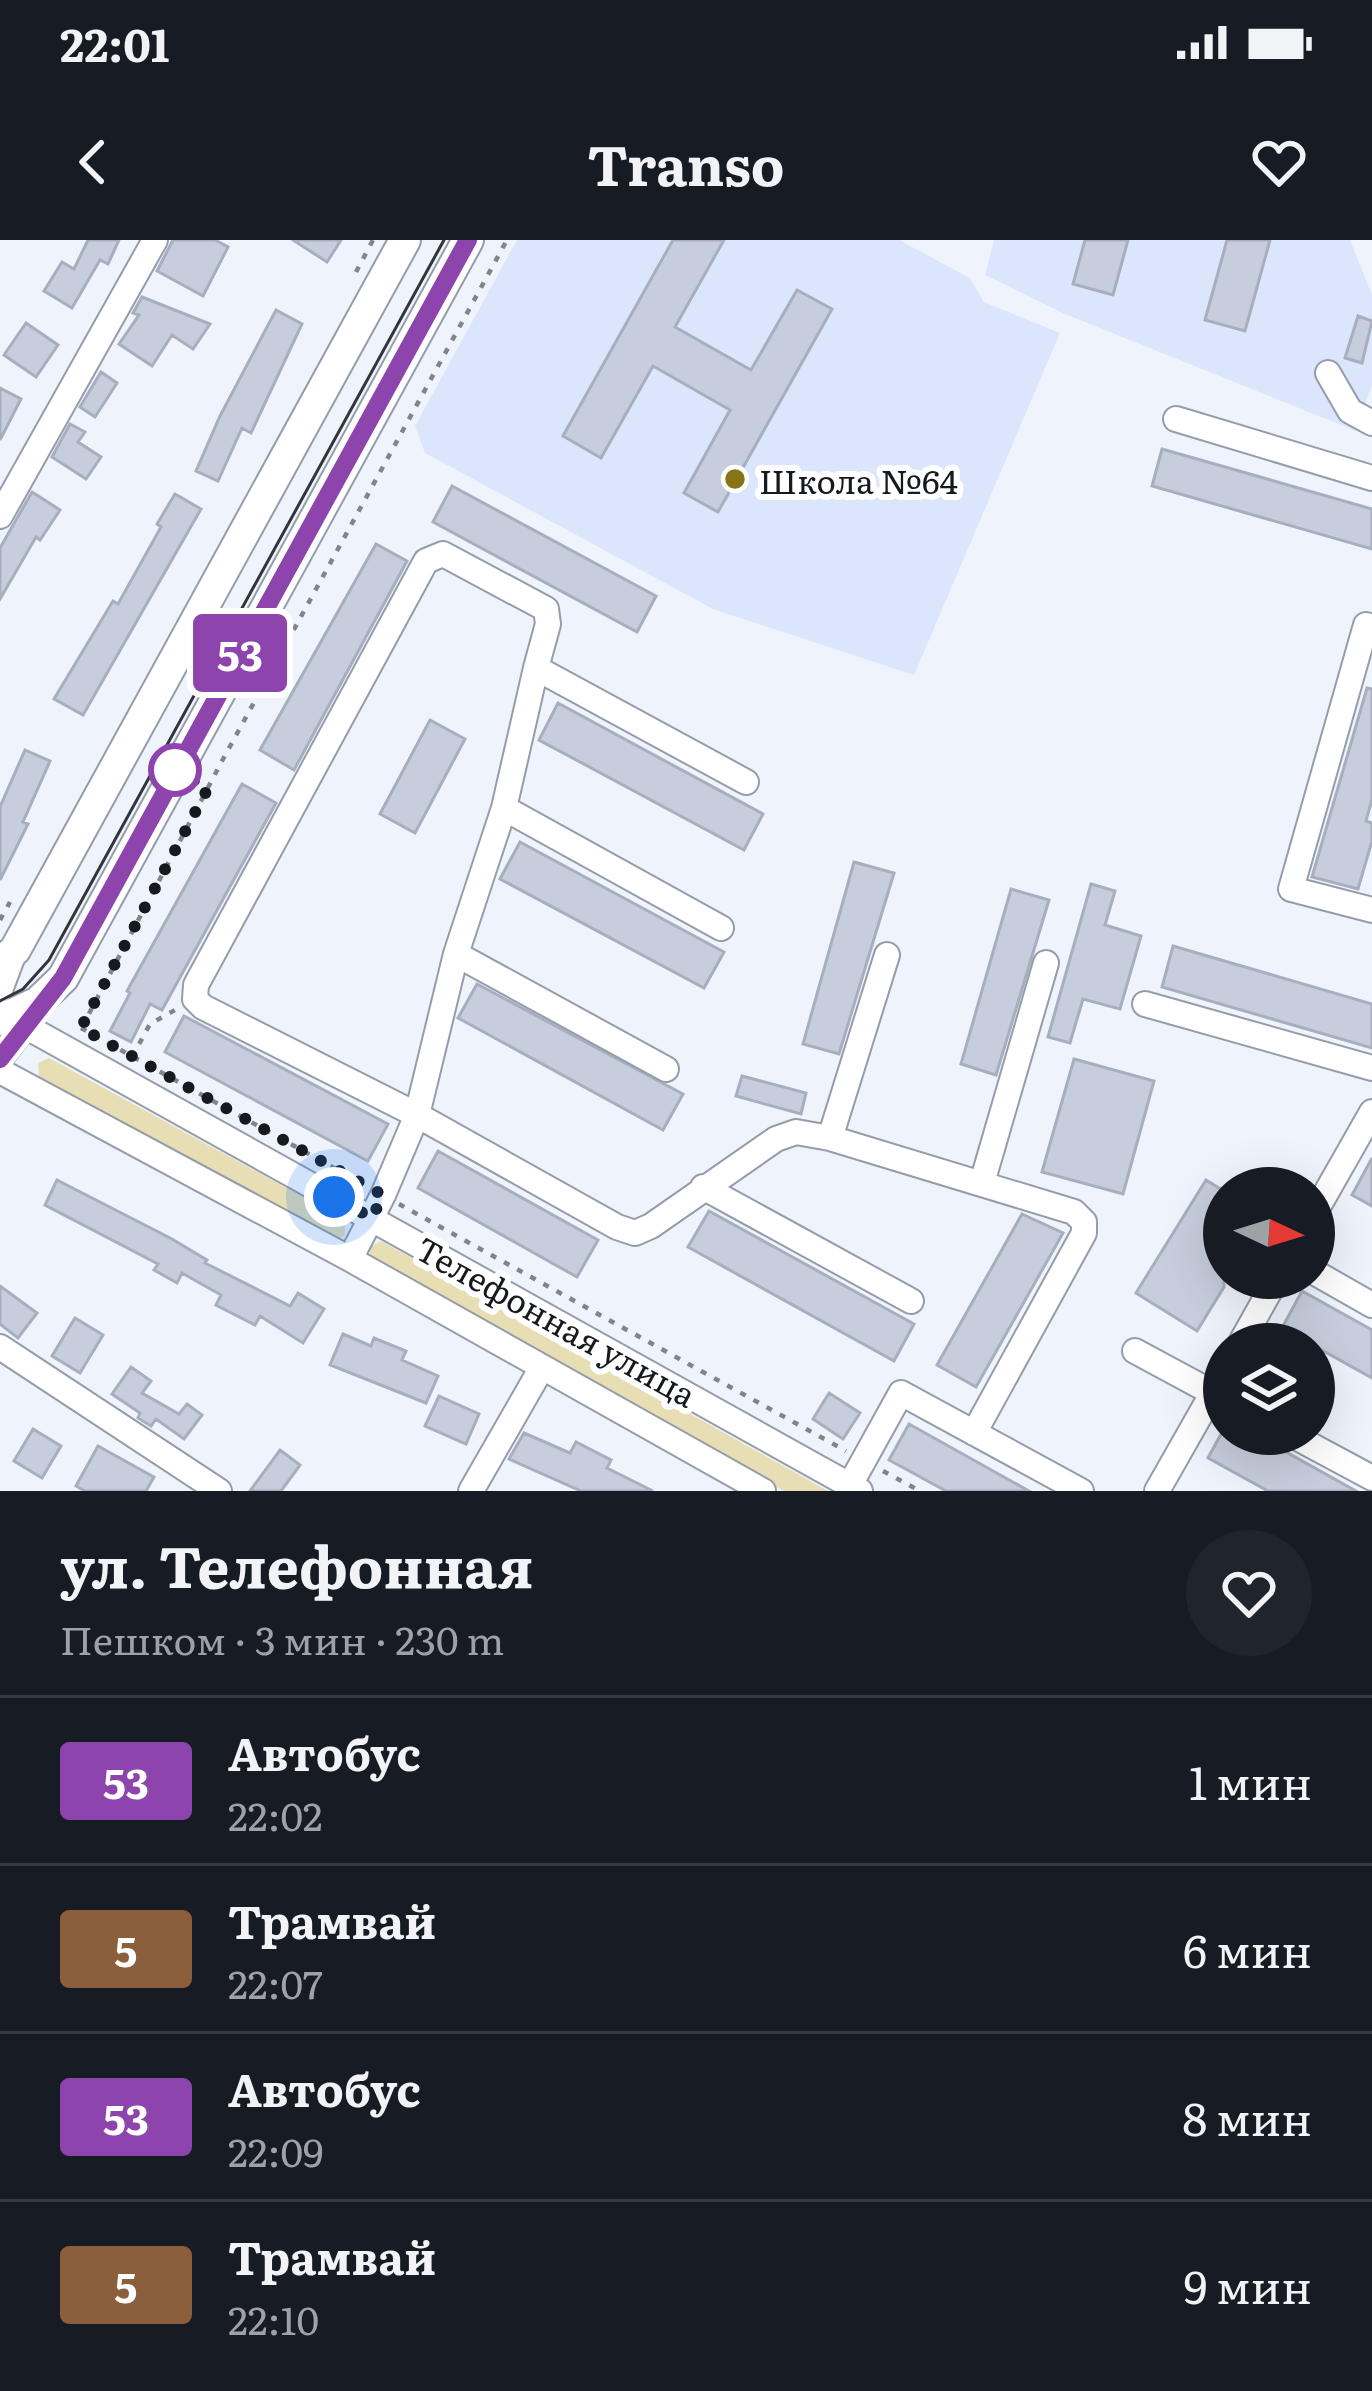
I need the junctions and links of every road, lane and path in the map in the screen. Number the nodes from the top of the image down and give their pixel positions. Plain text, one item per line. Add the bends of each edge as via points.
1 (155, 240) edge
2 (404, 240) edge
3 (468, 240) edge
4 (507, 240) edge
5 (1328, 373) dead end
6 (1176, 419) dead end
7 (1372, 423) edge
8 (1372, 478) edge
9 (0, 515) edge
10 (1372, 627) edge
11 (536, 668) junction
12 (746, 782) dead end
13 (504, 808) junction
14 (1372, 910) edge
15 (721, 928) dead end
16 (456, 954) junction
17 (887, 955) dead end
18 (7, 956) edge
19 (1046, 963) dead end
20 (195, 999) junction
21 (1145, 1004) dead end
22 (7, 1013) edge
23 (81, 1028) junction
24 (76, 1037) dead end
25 (132, 1057) junction
26 (0, 1059) edge
27 (1372, 1068) edge
28 (666, 1069) dead end
29 (0, 1071) edge
30 (416, 1114) junction
31 (1368, 1127) edge
32 (830, 1138) junction
33 (1335, 1180) edge
34 (982, 1184) junction
35 (703, 1187) junction
36 (378, 1206) junction
37 (350, 1259) junction
38 (1335, 1285) edge
39 (911, 1301) dead end
40 (1372, 1305) edge
41 (0, 1347) edge
42 (1135, 1351) dead end
43 (542, 1369) junction
44 (1203, 1381) edge
45 (1203, 1416) edge
46 (974, 1433) junction
47 (1329, 1455) edge
48 (864, 1460) junction
49 (1372, 1478) edge
50 (855, 1488) edge
51 (219, 1491) edge
52 (471, 1491) edge
53 (763, 1491) edge
54 (920, 1491) edge
55 (1081, 1491) edge
56 (1157, 1491) edge

1 - 9 street
2 - 18 main road
3 - 22 main road via 63,978 38,1002
4 - 23 path
5 - 7 street via 1350,411
6 - 8 street
10 - 14 street via 1366,626 1291,889
11 - 12 street
11 - 13 street
11 - 20 street via 546,608 443,554 426,561
13 - 15 street
13 - 16 street
16 - 28 street
16 - 30 street
17 - 32 street
18 - 22 street
19 - 34 street
20 - 25 path via 150,1024
20 - 30 street
21 - 27 street
22 - 26 street
22 - 36 street, Телефонная улица
23 - 24 path
23 - 25 path
25 - 36 path
29 - 37 street, Телефонная улица
30 - 35 street via 635,1233
30 - 36 street
31 - 33 street
32 - 34 street
32 - 35 street via 796,1132 776,1139
34 - 46 street via 1074,1213 1084,1233
35 - 39 street
36 - 37 street
36 - 48 path
36 - 50 street, Телефонная улица
37 - 43 street, Телефонная улица
38 - 40 street
41 - 51 street
42 - 44 street
43 - 52 street
43 - 53 street, Телефонная улица
45 - 56 street
46 - 48 street via 901,1393
46 - 55 street
47 - 49 street
48 - 50 street
48 - 54 path

